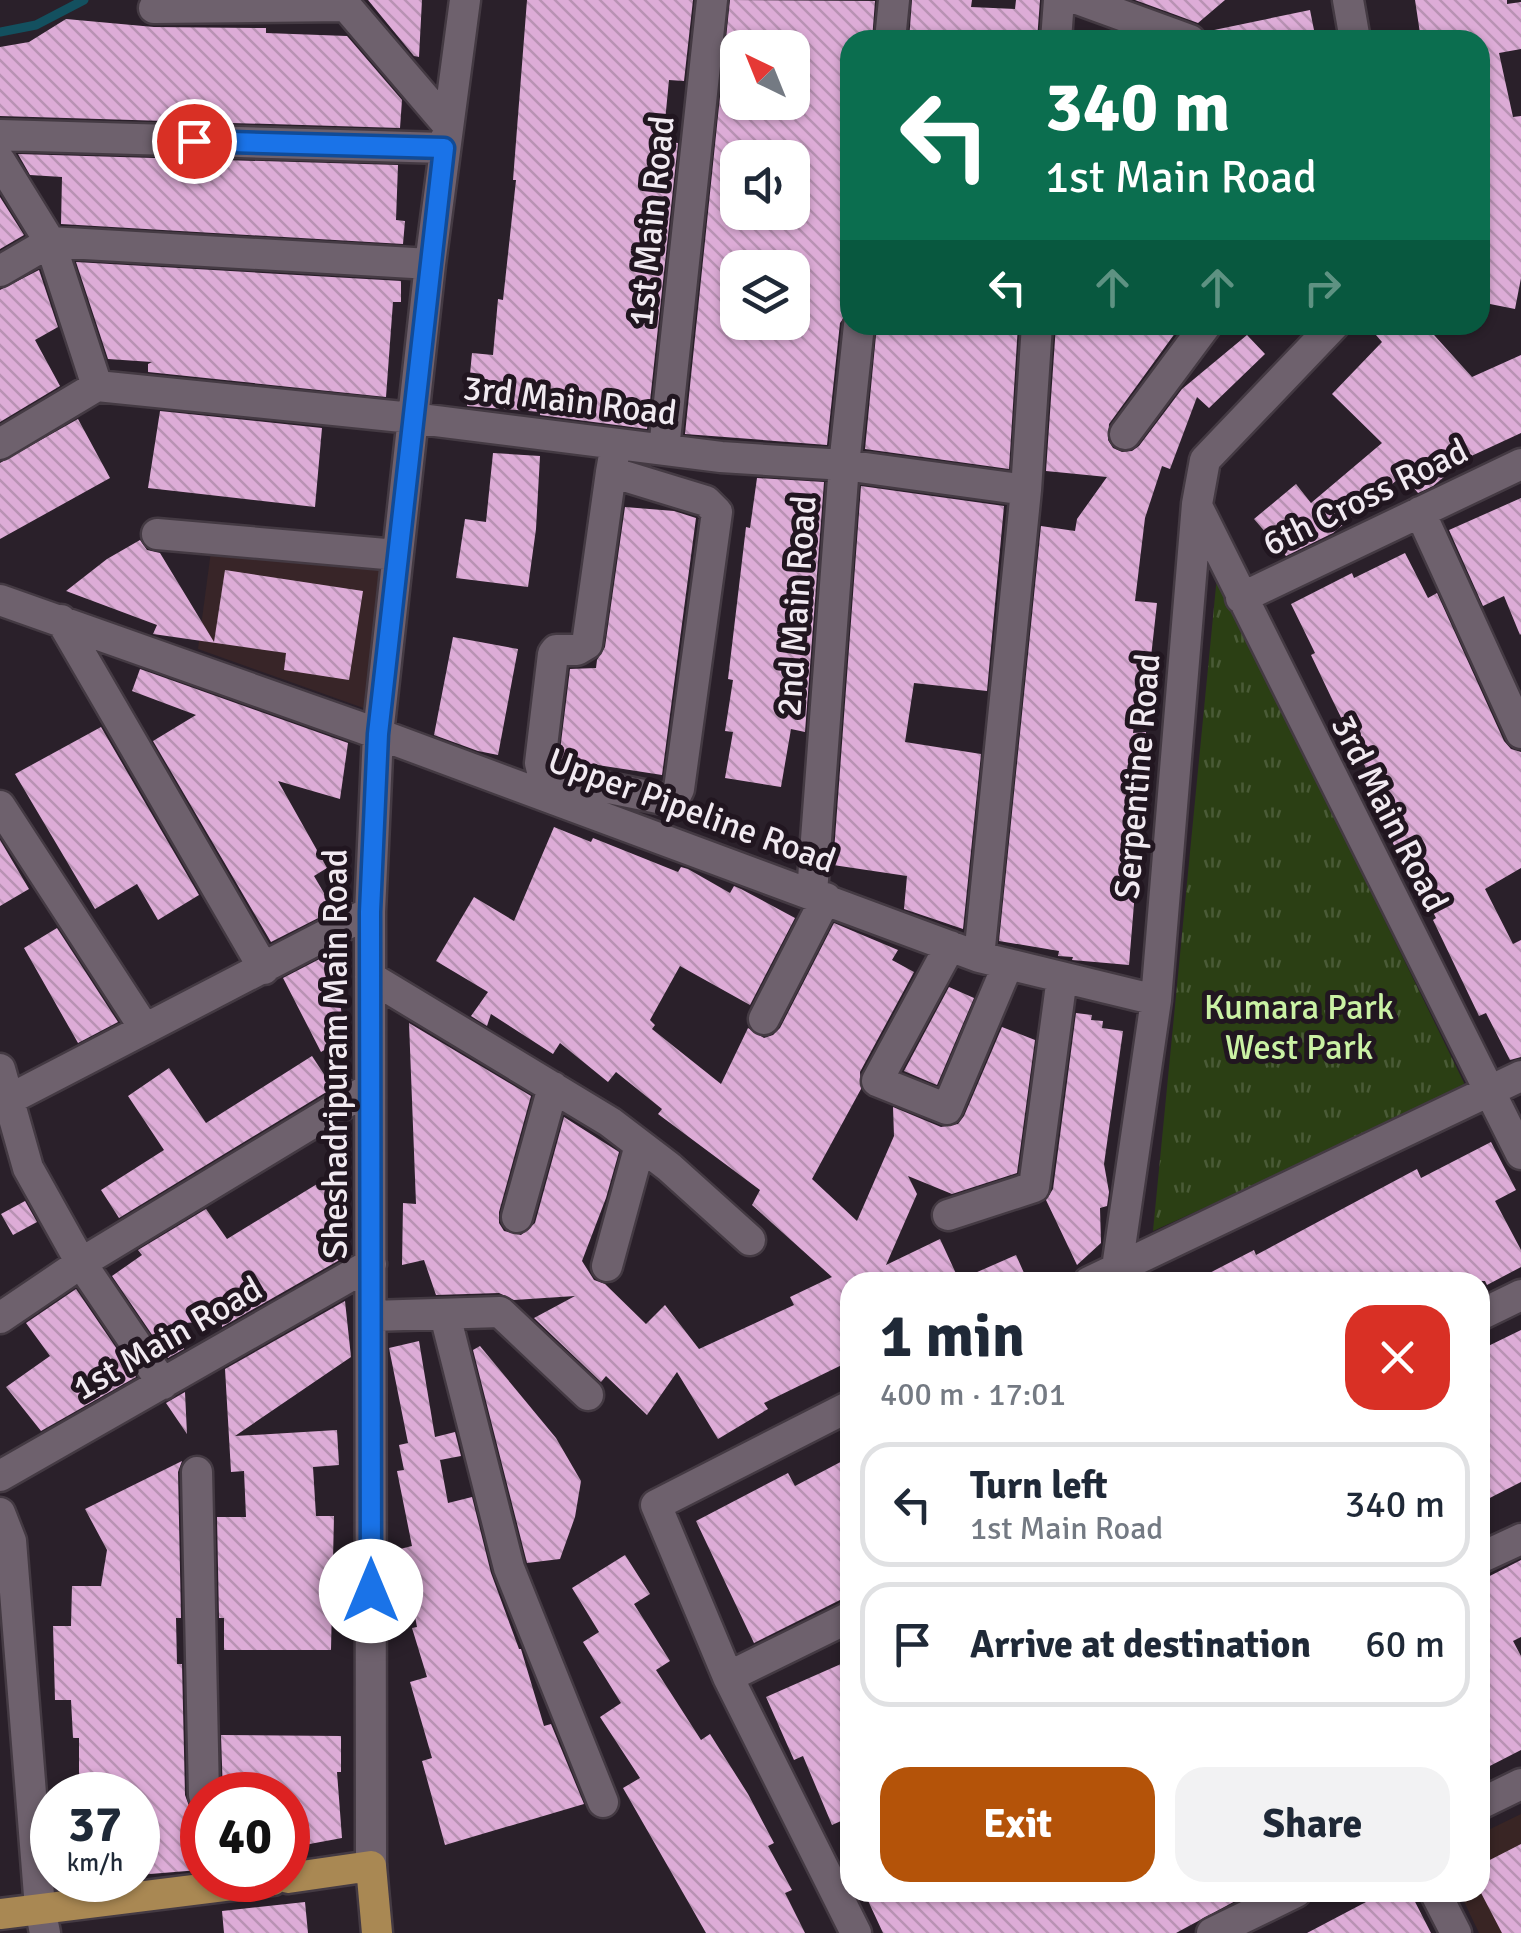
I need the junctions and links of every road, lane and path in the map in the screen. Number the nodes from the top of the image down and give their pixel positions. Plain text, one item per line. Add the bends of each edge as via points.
1 (465, 0) edge
2 (712, 0) edge
3 (894, 0) edge
4 (1059, 0) edge
5 (1348, 0) edge
6 (343, 3) edge
7 (1085, 3) edge
8 (154, 8) dead end
9 (891, 30) edge
10 (1057, 30) edge
11 (1162, 30) edge
12 (1353, 30) edge
13 (0, 135) edge
14 (445, 136) junction
15 (0, 161) edge
16 (50, 242) junction
17 (430, 264) junction
18 (0, 271) edge
19 (859, 335) edge
20 (1037, 335) edge
21 (1199, 335) edge
22 (1324, 335) edge
23 (97, 386) junction
24 (412, 418) junction
25 (1125, 434) dead end
26 (0, 444) edge
27 (664, 450) junction
28 (614, 458) junction
29 (1521, 464) edge
30 (844, 465) junction
31 (1026, 490) junction
32 (1196, 504) junction
33 (1420, 512) junction
34 (157, 534) dead end
35 (397, 555) junction
36 (1241, 598) junction
37 (0, 600) edge
38 (61, 620) junction
39 (1521, 733) edge
40 (378, 734) junction
41 (0, 806) edge
42 (819, 896) junction
43 (370, 912) junction
44 (950, 946) junction
45 (994, 961) junction
46 (264, 968) junction
47 (370, 977) junction
48 (1062, 977) junction
49 (1156, 1000) junction
50 (764, 1019) dead end
51 (145, 1029) junction
52 (0, 1069) edge
53 (1521, 1076) edge
54 (553, 1086) junction
55 (370, 1088) junction
56 (1488, 1092) junction
57 (10, 1099) junction
58 (640, 1145) junction
59 (1521, 1154) edge
60 (948, 1215) dead end
61 (517, 1217) dead end
62 (750, 1240) dead end
63 (81, 1263) junction
64 (371, 1264) junction
65 (606, 1266) dead end
66 (1121, 1272) edge
67 (1127, 1272) edge
68 (1521, 1295) edge
69 (1490, 1310) edge
70 (445, 1315) junction
71 (371, 1316) junction
72 (0, 1318) edge
73 (163, 1384) junction
74 (588, 1395) dead end
75 (840, 1411) edge
76 (198, 1472) dead end
77 (0, 1476) edge
78 (0, 1513) edge
79 (1521, 1538) edge
80 (1490, 1553) edge
81 (840, 1623) edge
82 (728, 1677) junction
83 (204, 1772) edge
84 (1521, 1784) edge
85 (1490, 1799) edge
86 (602, 1802) dead end
87 (836, 1861) edge
88 (371, 1866) junction
89 (310, 1875) edge
90 (180, 1891) edge
91 (847, 1902) edge
92 (1280, 1902) edge
93 (1440, 1902) edge
94 (0, 1914) edge
95 (42, 1920) edge
96 (1243, 1926) edge
97 (377, 1933) edge
98 (856, 1933) edge
99 (1212, 1933) edge
100 (1456, 1933) edge

1 - 14 street, Sheshadripuram Main Road
2 - 27 street, 1st Main Road
3 - 9 street
4 - 10 street
5 - 12 street
6 - 8 street
6 - 14 street
7 - 11 street
13 - 14 street
14 - 17 street, Sheshadripuram Main Road
15 - 16 street
16 - 17 street
16 - 18 street
16 - 23 street
17 - 24 street, Sheshadripuram Main Road
19 - 30 street, 2nd Main Road
20 - 31 street
21 - 25 street
22 - 32 street, Serpentine Road via 1204,460
23 - 24 street, 3rd Main Road
23 - 26 street
24 - 28 street, 3rd Main Road
24 - 35 street, Sheshadripuram Main Road
27 - 28 street, 3rd Main Road
27 - 30 street, 3rd Main Road
28 - 28 street via 587,644 553,654 540,764 550,776 668,800 679,789 717,512
29 - 33 street, 6th Cross Road
30 - 31 street, 3rd Main Road
30 - 42 street, 2nd Main Road
31 - 45 street
32 - 36 street, 3rd Main Road
32 - 49 street, Serpentine Road
33 - 36 street, 6th Cross Road
33 - 39 street
34 - 35 street
35 - 40 street, Sheshadripuram Main Road
36 - 56 street, 3rd Main Road
37 - 38 street, Upper Pipeline Road
38 - 40 street, Upper Pipeline Road
38 - 46 street
40 - 42 street, Upper Pipeline Road
40 - 43 street, Sheshadripuram Main Road
41 - 51 street
42 - 44 street, Upper Pipeline Road
42 - 50 street
43 - 46 street
43 - 47 street, Sheshadripuram Main Road
44 - 45 street, Upper Pipeline Road
44 - 45 street via 878,1082 948,1109
45 - 48 street, Upper Pipeline Road
46 - 51 street
47 - 54 street
47 - 55 street, Sheshadripuram Main Road
48 - 49 street, Upper Pipeline Road
48 - 60 street via 1034,1187
49 - 66 street, Serpentine Road
51 - 57 street
52 - 57 street
53 - 56 street
54 - 58 street
54 - 61 street
55 - 63 street
55 - 64 street, Sheshadripuram Main Road
56 - 59 street, 3rd Main Road
56 - 67 street
57 - 63 street via 28,1168
58 - 62 street
58 - 65 street
63 - 72 street
63 - 73 street
64 - 71 street, Sheshadripuram Main Road
64 - 73 street, 1st Main Road
68 - 69 street
70 - 71 street
70 - 74 street via 500,1312
70 - 86 street via 510,1568
71 - 88 street, Sheshadripuram Main Road
73 - 77 street, 1st Main Road
75 - 82 street via 656,1506
76 - 83 street
78 - 95 street via 12,1541
79 - 80 street
81 - 82 street
82 - 87 street
84 - 85 street
88 - 89 main road
88 - 97 main road, Sheshadripuram Main Road
90 - 95 main road
91 - 98 street
92 - 96 street
93 - 100 street
94 - 95 main road
96 - 99 street

